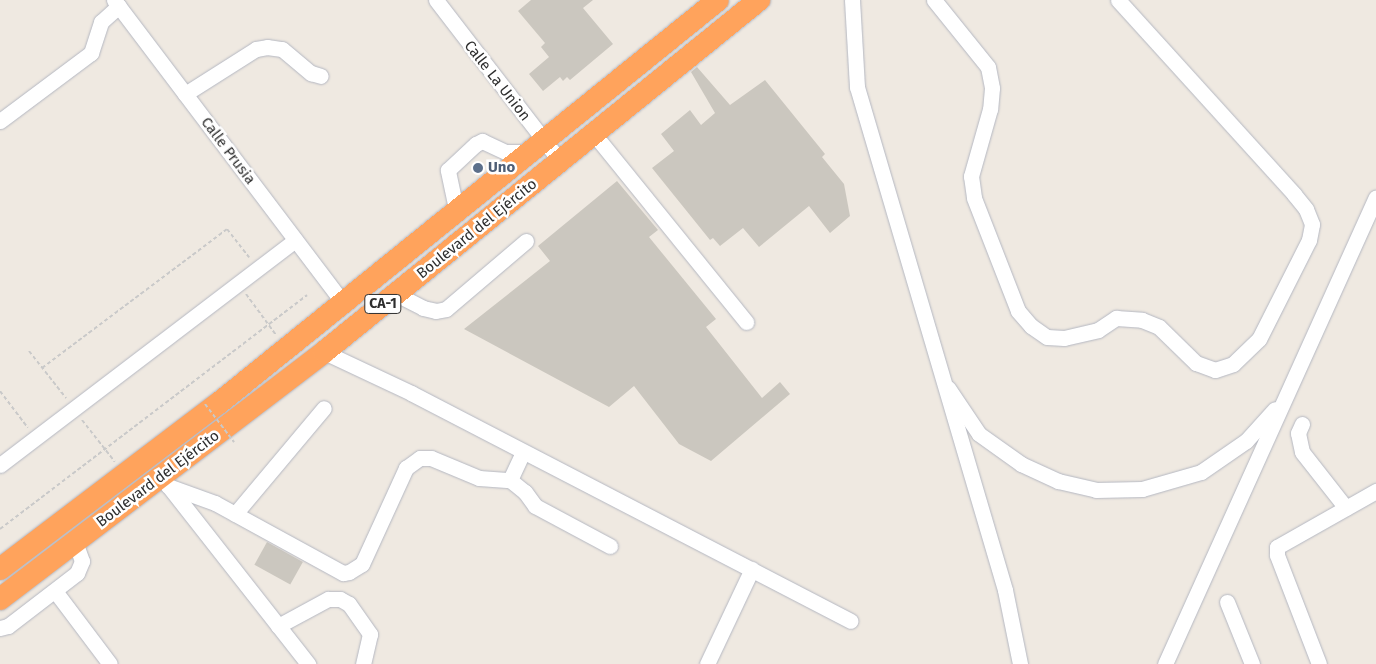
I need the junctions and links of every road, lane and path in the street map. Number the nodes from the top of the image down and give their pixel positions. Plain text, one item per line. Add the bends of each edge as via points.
1 (436, 0) edge
2 (718, 0) edge
3 (759, 0) edge
4 (852, 0) edge
5 (934, 0) edge
6 (1118, 0) edge
7 (116, 3) edge
8 (321, 76) dead end
9 (185, 94) junction
10 (0, 121) edge
11 (594, 134) junction
12 (545, 141) junction
13 (568, 155) junction
14 (500, 177) junction
15 (1376, 197) edge
16 (515, 198) junction
17 (455, 204) dead end
18 (295, 240) junction
19 (526, 241) dead end
20 (258, 269) junction
21 (238, 283) junction
22 (396, 294) junction
23 (307, 295) dead end
24 (343, 303) junction
25 (746, 322) dead end
26 (268, 325) junction
27 (279, 339) dead end
28 (324, 352) junction
29 (42, 368) dead end
30 (1297, 372) junction
31 (940, 375) junction
32 (0, 391) edge
33 (205, 404) dead end
34 (324, 408) dead end
35 (1302, 424) dead end
36 (35, 438) junction
37 (234, 442) dead end
38 (523, 452) junction
39 (0, 465) edge
40 (510, 480) junction
41 (165, 482) junction
42 (1376, 491) edge
43 (1346, 508) junction
44 (235, 514) junction
45 (0, 529) edge
46 (75, 542) junction
47 (610, 546) dead end
48 (0, 569) edge
49 (752, 569) junction
50 (55, 591) junction
51 (0, 598) edge
52 (1227, 602) dead end
53 (850, 621) dead end
54 (278, 626) junction
55 (0, 628) edge
56 (110, 664) edge
57 (308, 664) edge
58 (364, 664) edge
59 (707, 664) edge
60 (1020, 664) edge
61 (1165, 664) edge
62 (1252, 664) edge
63 (1320, 664) edge

1 - 12 street, Calle La Union
2 - 12 highway, Boulevard del Ejército / CA-1
3 - 11 highway, Boulevard del Ejército / CA-1
4 - 31 street via 858,87
5 - 6 street via 988,67 992,88 990,109 971,176 978,214 1018,311 1047,337 1064,338 1098,330 1116,318 1142,320 1159,327 1196,363 1215,370 1234,364 1259,339 1309,240 1312,224 1306,209 1294,194
7 - 9 street, Calle Prusia
7 - 10 street via 101,22 91,53
8 - 9 street via 311,73 282,49 267,47 256,49
9 - 18 street, Calle Prusia
11 - 13 highway, Boulevard del Ejército / CA-1
11 - 25 street
12 - 13 highway via 553,138 555,145
12 - 14 highway, Boulevard del Ejército / CA-1
12 - 17 street via 506,152 482,141 476,144 448,170
13 - 16 highway, Boulevard del Ejército / CA-1
14 - 16 highway via 511,177 519,183
14 - 24 highway, Boulevard del Ejército / CA-1
15 - 30 street
16 - 22 highway, Boulevard del Ejército / CA-1
18 - 20 street
18 - 24 street, Calle Prusia
19 - 22 street via 446,309 423,308
20 - 21 street
20 - 29 path via 228,228
21 - 26 path
21 - 36 street
22 - 28 highway, Boulevard del Ejército / CA-1
23 - 26 path
24 - 48 highway, Boulevard del Ejército / CA-1 via 117,482
26 - 27 path
26 - 45 path
28 - 38 street
28 - 41 highway, Boulevard del Ejército / CA-1
30 - 31 street via 1271,415 1246,441 1201,472 1142,489 1096,490 1058,481 1021,464 979,434
30 - 61 street
31 - 60 street via 1005,590
32 - 36 path
33 - 37 path, bridge
34 - 44 street
35 - 43 street via 1298,433 1302,452
36 - 39 street
38 - 40 street
38 - 49 street
40 - 44 street via 479,478 431,458 413,462 406,468 362,564 343,573
40 - 47 street via 535,506
41 - 44 street
41 - 46 highway, Boulevard del Ejército / CA-1
41 - 54 street
42 - 43 street
43 - 63 street via 1277,548
46 - 50 street via 82,567
46 - 51 highway, Boulevard del Ejército / CA-1
49 - 53 street
49 - 59 street
50 - 55 street
50 - 56 street
52 - 62 street
54 - 57 street
54 - 58 street via 328,599 340,599 349,604 370,634

